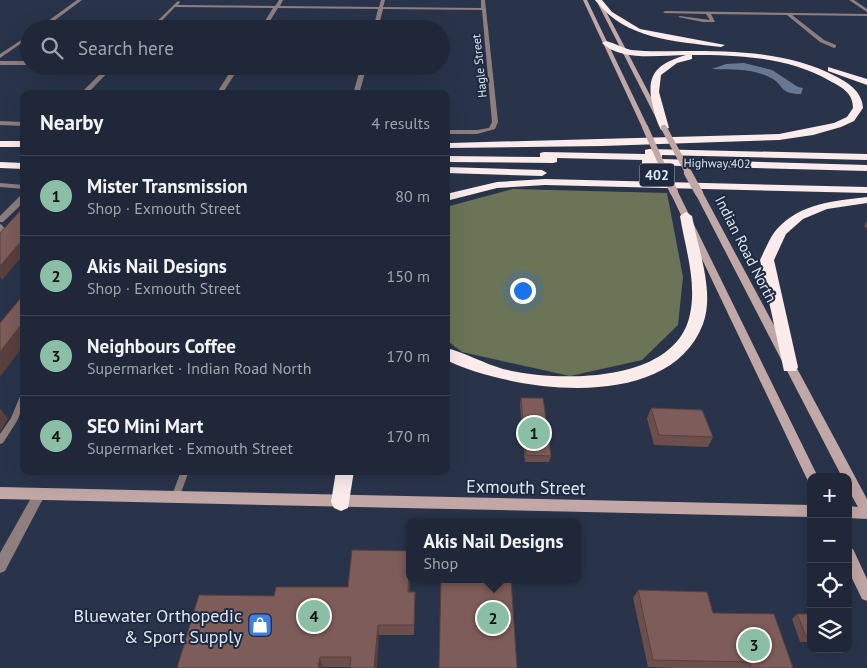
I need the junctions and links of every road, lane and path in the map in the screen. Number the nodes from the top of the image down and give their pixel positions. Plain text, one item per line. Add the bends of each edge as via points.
1 (80, 0) edge
2 (181, 0) edge
3 (281, 0) edge
4 (383, 0) edge
5 (482, 0) edge
6 (585, 0) edge
7 (598, 0) edge
8 (851, 0) edge
9 (174, 6) junction
10 (276, 7) junction
11 (380, 8) junction
12 (484, 9) junction
13 (867, 11) edge
14 (708, 14) junction
15 (789, 14) junction
16 (867, 15) edge
17 (52, 20) edge
18 (160, 20) edge
19 (268, 20) edge
20 (377, 20) edge
21 (20, 42) edge
22 (606, 43) joint
23 (834, 46) dead end
24 (754, 50) junction
25 (619, 52) junction
26 (726, 53) junction
27 (0, 56) edge
28 (0, 63) edge
29 (20, 63) edge
30 (102, 75) edge
31 (231, 75) edge
32 (361, 75) edge
33 (867, 82) edge
34 (86, 90) edge
35 (222, 90) edge
36 (357, 90) edge
37 (0, 123) edge
38 (20, 124) edge
39 (664, 128) junction
40 (450, 132) edge
41 (0, 137) edge
42 (20, 138) edge
43 (0, 144) edge
44 (20, 144) edge
45 (0, 149) edge
46 (450, 149) edge
47 (450, 149) edge
48 (450, 149) edge
49 (20, 150) edge
50 (0, 158) edge
51 (867, 158) edge
52 (20, 159) edge
53 (450, 159) edge
54 (867, 163) edge
55 (0, 165) edge
56 (20, 166) edge
57 (867, 168) edge
58 (450, 170) edge
59 (867, 181) edge
60 (0, 185) edge
61 (20, 187) edge
62 (867, 190) edge
63 (450, 197) edge
64 (867, 200) edge
65 (20, 201) edge
66 (686, 216) junction
67 (0, 220) edge
68 (0, 226) edge
69 (3, 236) edge
70 (450, 355) edge
71 (790, 368) junction
72 (20, 405) edge
73 (0, 440) edge
74 (810, 473) edge
75 (183, 475) edge
76 (344, 475) edge
77 (0, 493) edge
78 (39, 495) junction
79 (174, 498) junction
80 (341, 502) junction
81 (807, 511) edge
82 (852, 512) edge
83 (867, 513) edge
84 (852, 562) edge
85 (0, 566) edge
86 (867, 594) edge

1 - 17 street
2 - 9 street
3 - 10 street
4 - 11 street
5 - 12 street, Hagle Street
6 - 22 main road
7 - 24 highway via 608,14 636,31
7 - 25 main road, Indian Road North
8 - 13 street
9 - 10 street
9 - 18 street
10 - 11 street
10 - 19 street
11 - 12 street
11 - 20 street
12 - 40 street, Hagle Street via 495,122 492,129
14 - 14 street via 713,20 707,22 665,12
14 - 15 street
15 - 16 street
15 - 23 street via 822,42
21 - 27 street
22 - 25 highway
24 - 25 highway
24 - 33 highway via 798,59
25 - 26 highway
25 - 39 main road, Indian Road North
25 - 66 main road, Indian Road North, bridge via 645,127
26 - 39 highway via 686,57 658,70 654,90
26 - 46 highway via 784,60 828,75 855,95 859,104 857,112 850,119 828,128 783,135
28 - 29 street
30 - 34 street
31 - 35 street
32 - 36 street
37 - 38 street
39 - 71 main road, Indian Road North, bridge
41 - 42 highway
43 - 44 highway
45 - 49 highway
47 - 51 highway
48 - 54 highway, Highway 402 / 402
50 - 52 highway
53 - 57 highway
55 - 56 highway
58 - 59 highway, Highway 402 / 402
60 - 61 street
62 - 63 highway via 544,182 497,185
64 - 71 highway via 825,206 799,216 781,232 767,260
65 - 67 street
66 - 70 highway via 699,296 698,313 687,338 662,362 623,378 570,384 505,376
66 - 74 main road, Indian Road North
68 - 69 lane
71 - 83 main road, Indian Road North
72 - 73 lane
75 - 79 lane
76 - 80 highway
77 - 78 main road, Exmouth Street
78 - 79 main road, Exmouth Street
78 - 85 street
79 - 80 main road, Exmouth Street
80 - 81 main road, Exmouth Street
82 - 83 main road
84 - 86 main road

